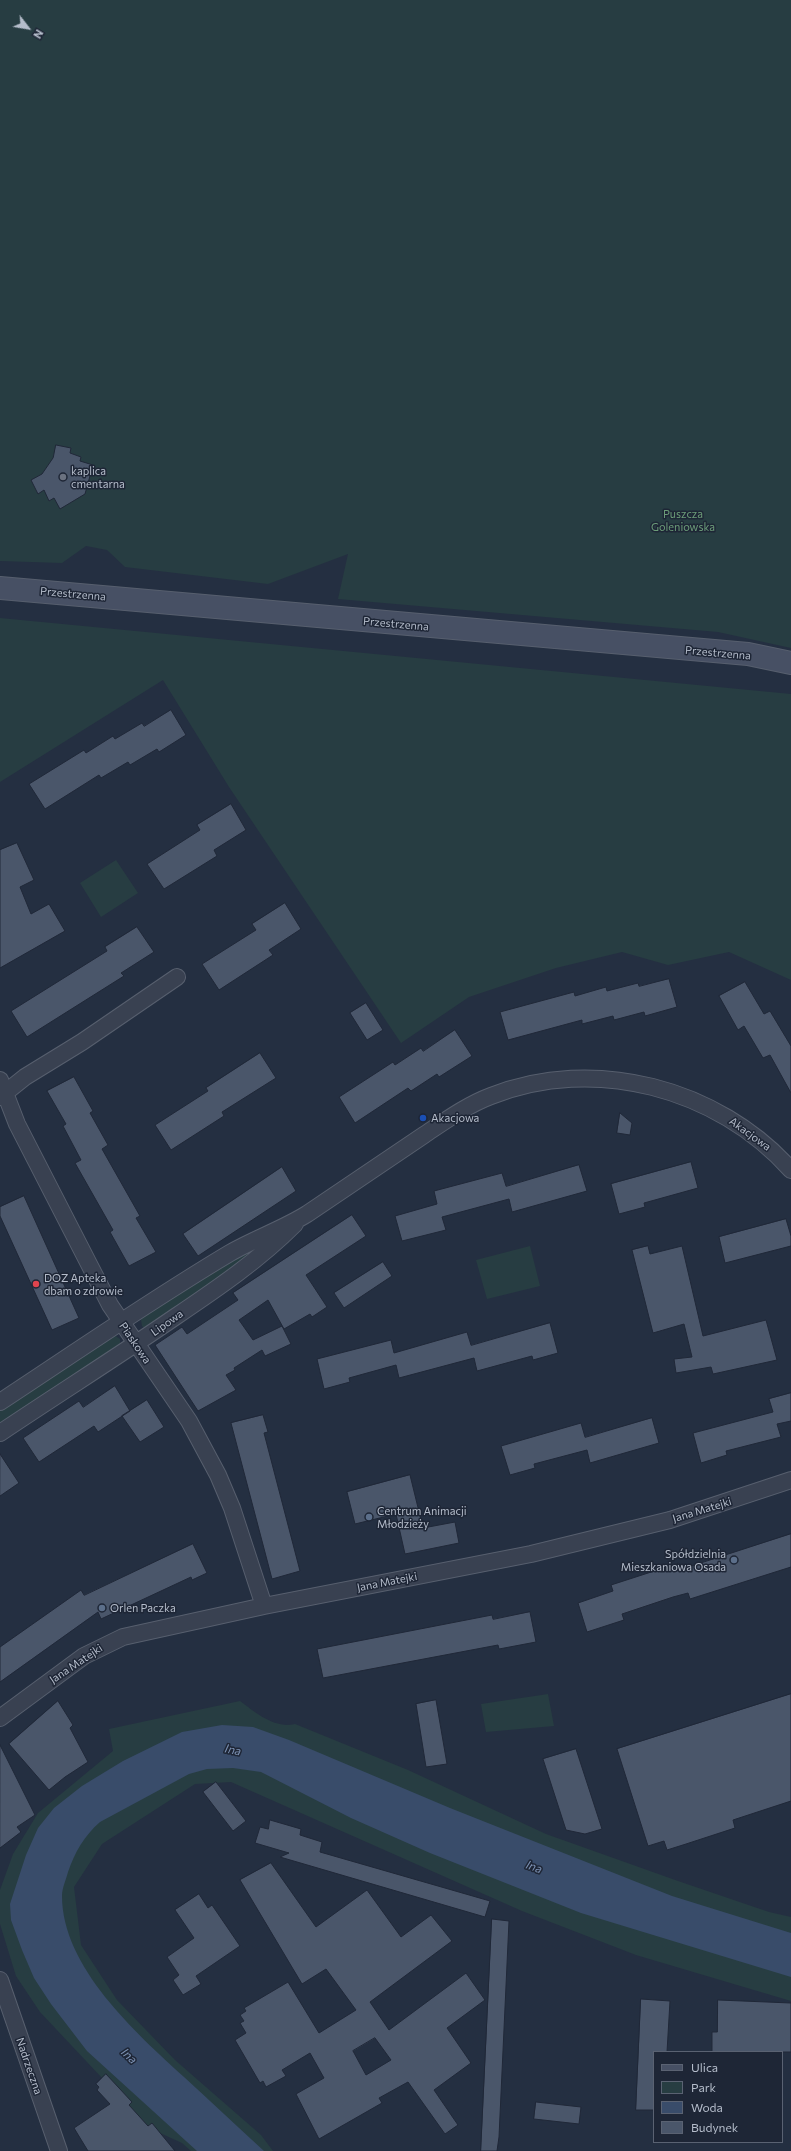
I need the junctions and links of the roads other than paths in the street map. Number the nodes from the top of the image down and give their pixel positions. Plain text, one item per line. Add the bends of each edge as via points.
1 (0, 588) edge
2 (791, 663) edge
3 (177, 977) dead end
4 (2, 1090) edge
5 (791, 1170) edge
6 (332, 1196) joint
7 (304, 1215) junction
8 (121, 1323) junction
9 (136, 1345) junction
10 (0, 1402) edge
11 (0, 1433) edge
12 (791, 1480) edge
13 (264, 1606) junction
14 (0, 1718) edge
15 (0, 1980) edge
16 (59, 2151) edge

1 - 2 street, Przestrzenna via 748,654
3 - 4 street via 82,1042
4 - 8 street, Piaskowa via 17,1124
5 - 6 street, Akacjowa via 754,1134 694,1100 661,1088 614,1081 576,1079 531,1084 489,1096 455,1115
6 - 7 street, Lipowa
7 - 8 street, Lipowa via 230,1253
7 - 9 street, Lipowa via 273,1246 242,1271
8 - 9 street, Piaskowa
8 - 10 street, Lipowa
9 - 11 street, Lipowa
9 - 13 street, Piaskowa via 189,1421 218,1475 232,1508
12 - 13 street, Jana Matejki via 670,1520 531,1554
13 - 14 street, Jana Matejki via 116,1639 84,1656
15 - 16 street, Nadrzeczna

